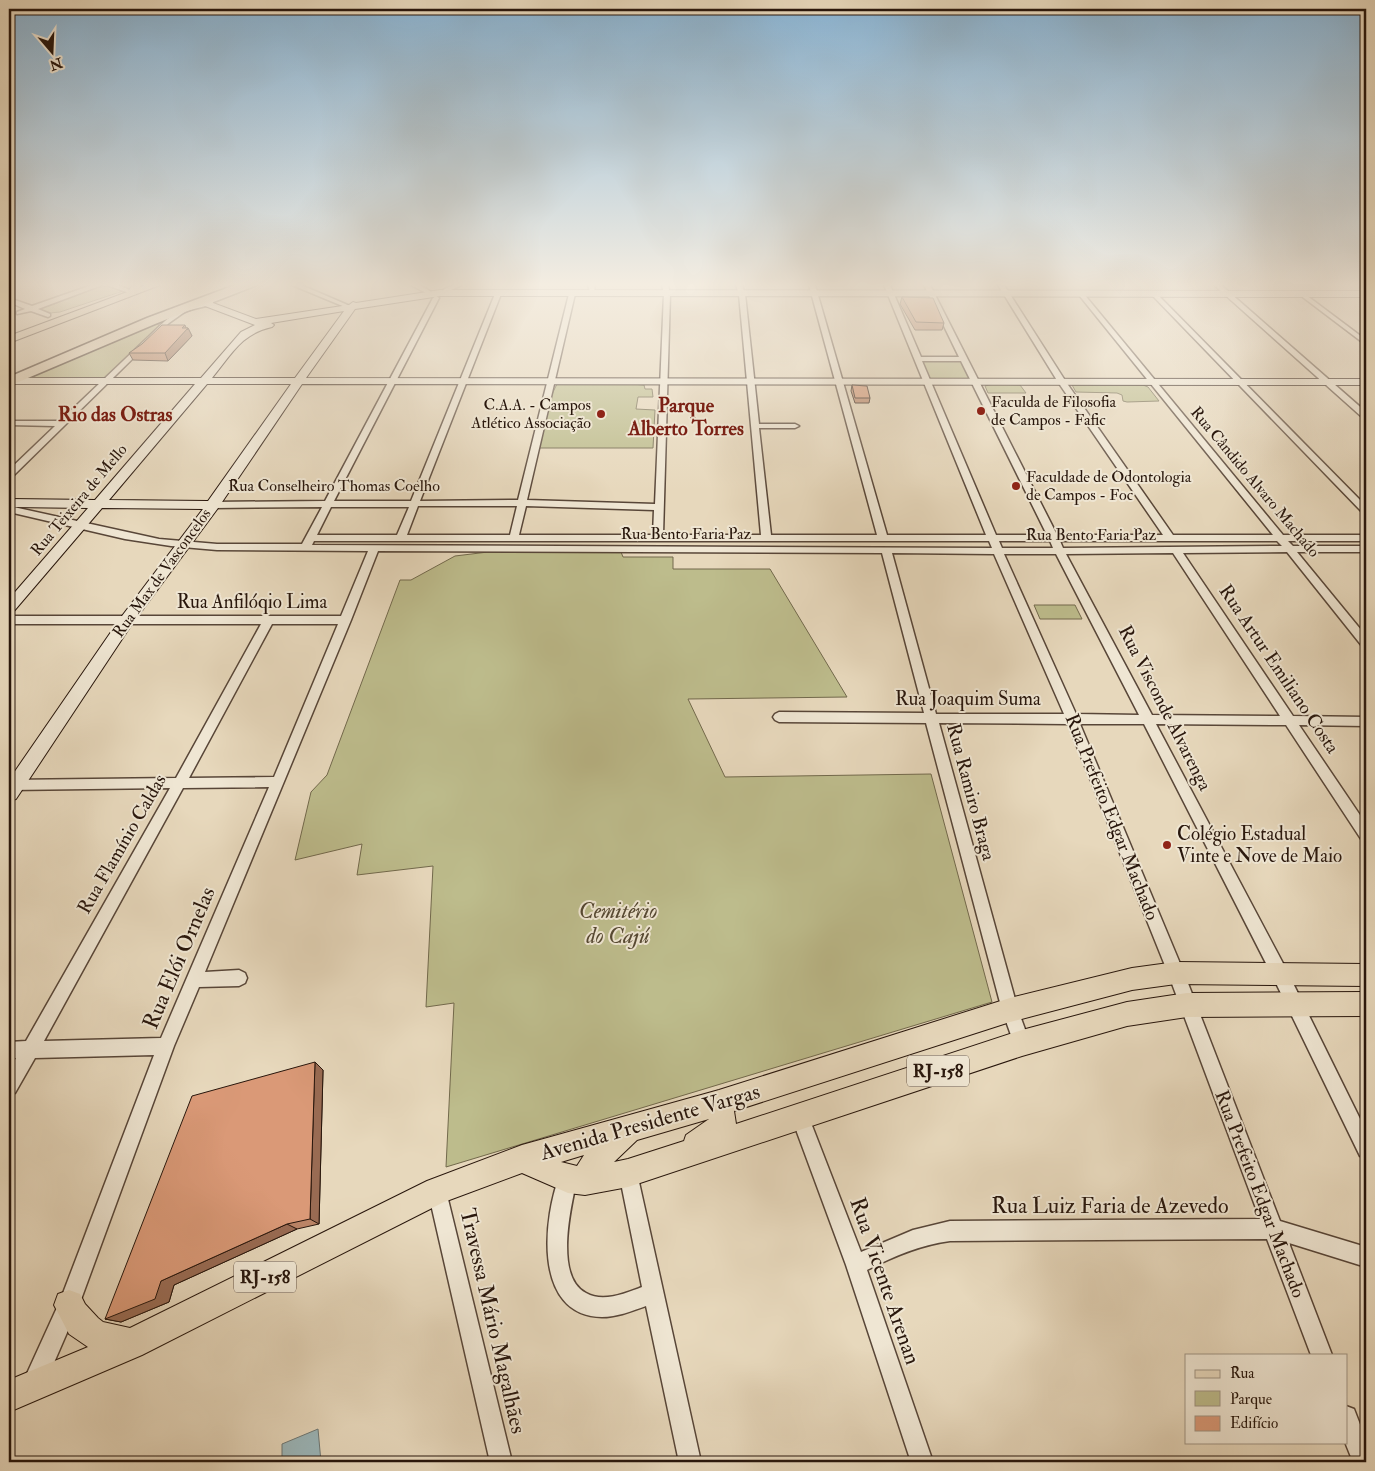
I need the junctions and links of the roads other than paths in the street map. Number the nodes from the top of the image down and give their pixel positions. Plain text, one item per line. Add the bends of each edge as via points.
1 (74, 354) edge
2 (134, 354) edge
3 (227, 354) edge
4 (317, 354) edge
5 (405, 354) edge
6 (474, 354) edge
7 (558, 354) edge
8 (665, 354) edge
9 (748, 354) edge
10 (832, 354) edge
11 (915, 354) edge
12 (962, 354) edge
13 (1044, 354) edge
14 (1129, 354) edge
15 (1213, 354) edge
16 (1297, 354) edge
17 (917, 359) junction
18 (965, 359) junction
19 (9, 381) edge
20 (105, 381) junction
21 (202, 382) junction
22 (297, 382) junction
23 (391, 382) junction
24 (463, 382) junction
25 (551, 382) junction
26 (664, 382) junction
27 (751, 382) junction
28 (840, 382) junction
29 (927, 382) junction
30 (977, 382) junction
31 (1062, 382) junction
32 (1152, 382) junction
33 (1330, 382) junction
34 (1366, 382) edge
35 (1242, 383) junction
36 (1366, 416) edge
37 (9, 423) edge
38 (62, 424) junction
39 (756, 426) junction
40 (795, 426) dead end
41 (9, 475) edge
42 (9, 503) edge
43 (415, 503) junction
44 (522, 503) junction
45 (96, 504) junction
46 (329, 504) junction
47 (213, 505) junction
48 (659, 507) junction
49 (9, 509) edge
50 (1366, 511) edge
51 (79, 524) junction
52 (514, 537) junction
53 (401, 538) junction
54 (658, 538) junction
55 (766, 538) junction
56 (1280, 538) junction
57 (1366, 538) edge
58 (308, 543) junction
59 (885, 544) junction
60 (1174, 544) junction
61 (184, 545) junction
62 (995, 545) junction
63 (1057, 545) junction
64 (374, 548) junction
65 (1290, 549) junction
66 (1366, 549) edge
67 (9, 608) edge
68 (9, 620) edge
69 (127, 620) junction
70 (269, 620) junction
71 (346, 620) junction
72 (1366, 643) edge
73 (779, 717) dead end
74 (932, 718) junction
75 (1147, 718) junction
76 (1072, 719) junction
77 (1290, 720) junction
78 (1366, 720) edge
79 (278, 782) junction
80 (179, 784) junction
81 (11, 788) edge
82 (1366, 835) edge
83 (1176, 973) junction
84 (1280, 974) junction
85 (1366, 975) edge
86 (239, 978) dead end
87 (194, 980) junction
88 (1296, 1004) junction
89 (1366, 1004) edge
90 (1186, 1005) junction
91 (1010, 1010) junction
92 (1022, 1043) junction
93 (166, 1046) junction
94 (9, 1050) edge
95 (29, 1050) junction
96 (9, 1087) edge
97 (719, 1103) junction
98 (800, 1116) junction
99 (632, 1128) junction
100 (1366, 1150) edge
101 (678, 1157) junction
102 (522, 1159) junction
103 (628, 1173) junction
104 (577, 1180) junction
105 (437, 1191) junction
106 (1274, 1229) junction
107 (1366, 1257) edge
108 (856, 1265) junction
109 (655, 1293) junction
110 (69, 1305) junction
111 (131, 1344) junction
112 (1322, 1354) edge
113 (20, 1392) edge
114 (1348, 1421) edge
115 (500, 1462) edge
116 (690, 1462) edge
117 (922, 1462) edge
118 (1364, 1462) edge

1 - 19 highway
2 - 20 street
3 - 21 main road, Rua Teixeira de Mello
4 - 22 main road, Rua Max de Vasconcelos
5 - 23 street
6 - 24 street
7 - 25 street
8 - 26 street
9 - 27 street
10 - 28 street, Rua Ramiro Braga
11 - 17 street, Rua Prefeito Edgar Machado
12 - 18 street, Rua Visconde Alvarenga
13 - 31 street, Rua Artur Emiliano Costa
14 - 32 street, Rua Cândido Alvaro Machado
15 - 35 street
16 - 33 street
17 - 18 street
17 - 29 street, Rua Prefeito Edgar Machado
18 - 30 street, Rua Visconde Alvarenga
19 - 20 main road
20 - 21 main road
20 - 38 street
21 - 22 main road
21 - 45 main road, Rua Teixeira de Mello
22 - 23 main road
22 - 47 main road, Rua Max de Vasconcelos
23 - 24 main road
23 - 46 street
24 - 25 main road
24 - 43 street
25 - 26 main road
25 - 44 street
26 - 27 main road
26 - 48 street
27 - 28 main road
27 - 39 street
28 - 29 main road
28 - 59 street, Rua Ramiro Braga
29 - 30 main road
29 - 62 street, Rua Prefeito Edgar Machado
30 - 31 main road
30 - 63 street, Rua Visconde Alvarenga
31 - 32 main road
31 - 60 street, Rua Artur Emiliano Costa
32 - 35 main road
32 - 56 street, Rua Cândido Alvaro Machado
33 - 34 main road
33 - 35 main road
33 - 36 street
35 - 50 street
37 - 38 street
38 - 41 street
39 - 40 street
39 - 55 street
42 - 45 main road, Rua Conselheiro Thomas Coelho
43 - 44 street, Rua Conselheiro Thomas Coelho
43 - 46 street, Rua Conselheiro Thomas Coelho
43 - 53 street
44 - 48 street, Rua Conselheiro Thomas Coelho
44 - 52 street
45 - 47 main road, Rua Conselheiro Thomas Coelho
45 - 51 main road, Rua Teixeira de Mello
46 - 47 street, Rua Conselheiro Thomas Coelho
46 - 58 street
47 - 61 main road, Rua Max de Vasconcelos
48 - 54 street
49 - 51 street, Rua Bento Faria Paz
51 - 61 street, Rua Bento Faria Paz via 126,536
51 - 67 main road, Rua Teixeira de Mello
52 - 53 street, Rua Bento Faria Paz
52 - 54 street, Rua Bento Faria Paz
53 - 58 street, Rua Bento Faria Paz
54 - 55 street, Rua Bento Faria Paz
55 - 59 street, Rua Bento Faria Paz
56 - 57 street, Rua Bento Faria Paz
56 - 60 street, Rua Bento Faria Paz
56 - 65 street, Rua Cândido Alvaro Machado
58 - 61 street, Rua Bento Faria Paz
58 - 64 street, Rua Bento Faria Paz
59 - 62 street, Rua Bento Faria Paz
59 - 64 street, Rua Bento Faria Paz
59 - 74 street, Rua Ramiro Braga
60 - 63 street, Rua Bento Faria Paz
60 - 65 street, Rua Bento Faria Paz
60 - 77 street, Rua Artur Emiliano Costa
61 - 69 main road, Rua Max de Vasconcelos
62 - 63 street, Rua Bento Faria Paz
62 - 76 street, Rua Prefeito Edgar Machado
63 - 75 street, Rua Visconde Alvarenga
64 - 71 street, Rua Elói Ornelas
65 - 66 street, Rua Bento Faria Paz
65 - 72 street, Rua Cândido Alvaro Machado
68 - 69 street, Rua Anfilóqio Lima
69 - 70 street, Rua Anfilóqio Lima
69 - 81 main road, Rua Max de Vasconcelos
70 - 71 street, Rua Anfilóqio Lima
70 - 80 street, Rua Flamínio Caldas
71 - 79 street, Rua Elói Ornelas
73 - 74 street, Rua Joaquim Suma
74 - 76 street, Rua Joaquim Suma
74 - 91 street, Rua Ramiro Braga
75 - 76 street, Rua Joaquim Suma
75 - 77 street, Rua Joaquim Suma
75 - 84 street, Rua Visconde Alvarenga
76 - 83 street, Rua Prefeito Edgar Machado
77 - 78 street, Rua Joaquim Suma
77 - 82 street, Rua Artur Emiliano Costa
79 - 80 street
79 - 87 street, Rua Elói Ornelas
80 - 81 street
80 - 95 street, Rua Flamínio Caldas
83 - 84 main road, Avenida Presidente Vargas / RJ-158
83 - 90 street, Rua Prefeito Edgar Machado
83 - 91 main road, Avenida Presidente Vargas / RJ-158 via 1132,979
84 - 85 main road, Avenida Presidente Vargas / RJ-158
84 - 88 street, Rua Visconde Alvarenga
86 - 87 street
87 - 93 street, Rua Elói Ornelas
88 - 89 main road, Avenida Presidente Vargas / RJ-158
88 - 90 main road, Avenida Presidente Vargas / RJ-158
88 - 100 street, Rua Visconde Alvarenga
90 - 92 main road, Avenida Presidente Vargas / RJ-158 via 1126,1014
90 - 106 street, Rua Prefeito Edgar Machado
91 - 92 street, Rua Ramiro Braga
91 - 97 main road, Avenida Presidente Vargas / RJ-158
92 - 98 main road, Avenida Presidente Vargas / RJ-158
93 - 95 street
93 - 110 street, Rua Elói Ornelas
94 - 95 street
95 - 96 street, Rua Flamínio Caldas
97 - 99 main road, Avenida Presidente Vargas / RJ-158
97 - 101 main road via 723,1120 720,1128
98 - 101 main road, Avenida Presidente Vargas / RJ-158
98 - 108 street, Rua Vicente Arenan
99 - 102 main road, Avenida Presidente Vargas / RJ-158
99 - 104 main road
101 - 103 main road, Avenida Presidente Vargas / RJ-158
102 - 104 main road, Avenida Presidente Vargas
102 - 105 main road, RJ-158
103 - 104 main road, Avenida Presidente Vargas / RJ-158
103 - 109 street
104 - 109 street via 560,1210 556,1240 559,1268 567,1290 580,1302 598,1307 618,1306
105 - 111 main road, RJ-158
105 - 115 street, Travessa Mário Magalhães
106 - 107 street, Rua Luiz Faria de Azevedo
106 - 108 street, Rua Luiz Faria de Azevedo via 950,1231 902,1242
106 - 112 street, Rua Prefeito Edgar Machado
108 - 117 street, Rua Vicente Arenan
109 - 116 street
110 - 111 main road via 77,1322 90,1332
110 - 113 street, Rua Elói Ornelas
111 - 113 main road, RJ-158
114 - 118 street

